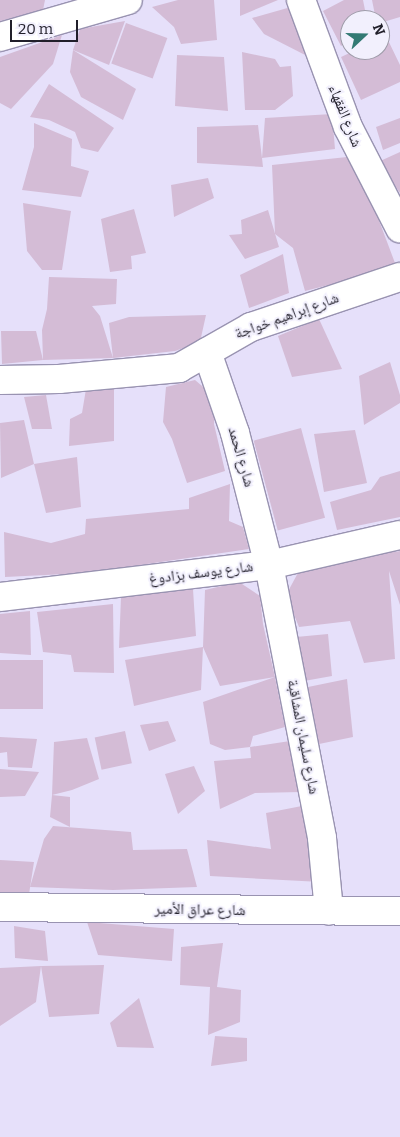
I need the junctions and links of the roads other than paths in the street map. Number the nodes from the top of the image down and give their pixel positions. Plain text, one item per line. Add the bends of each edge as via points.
1 (128, 0) edge
2 (301, 0) edge
3 (0, 36) edge
4 (400, 228) edge
5 (400, 277) edge
6 (207, 352) junction
7 (0, 380) edge
8 (400, 535) edge
9 (269, 565) junction
10 (0, 597) edge
11 (0, 907) edge
12 (329, 911) junction
13 (400, 911) edge

1 - 3 main road
2 - 4 main road, شارع الفقهاء via 348,127
5 - 6 main road, شارع إبراهيم خواجة via 251,327
6 - 7 main road, شارع إبراهيم خواجة via 178,368 159,371
6 - 9 main road, شارع الحمد via 238,443
8 - 9 main road, شارع يوسف بزادوغ
9 - 10 main road, شارع يوسف بزادوغ
9 - 12 main road, شارع سليمان المشاقبة via 322,838
11 - 12 main road, شارع عراق الأمير
12 - 13 main road, شارع عراق الأمير

